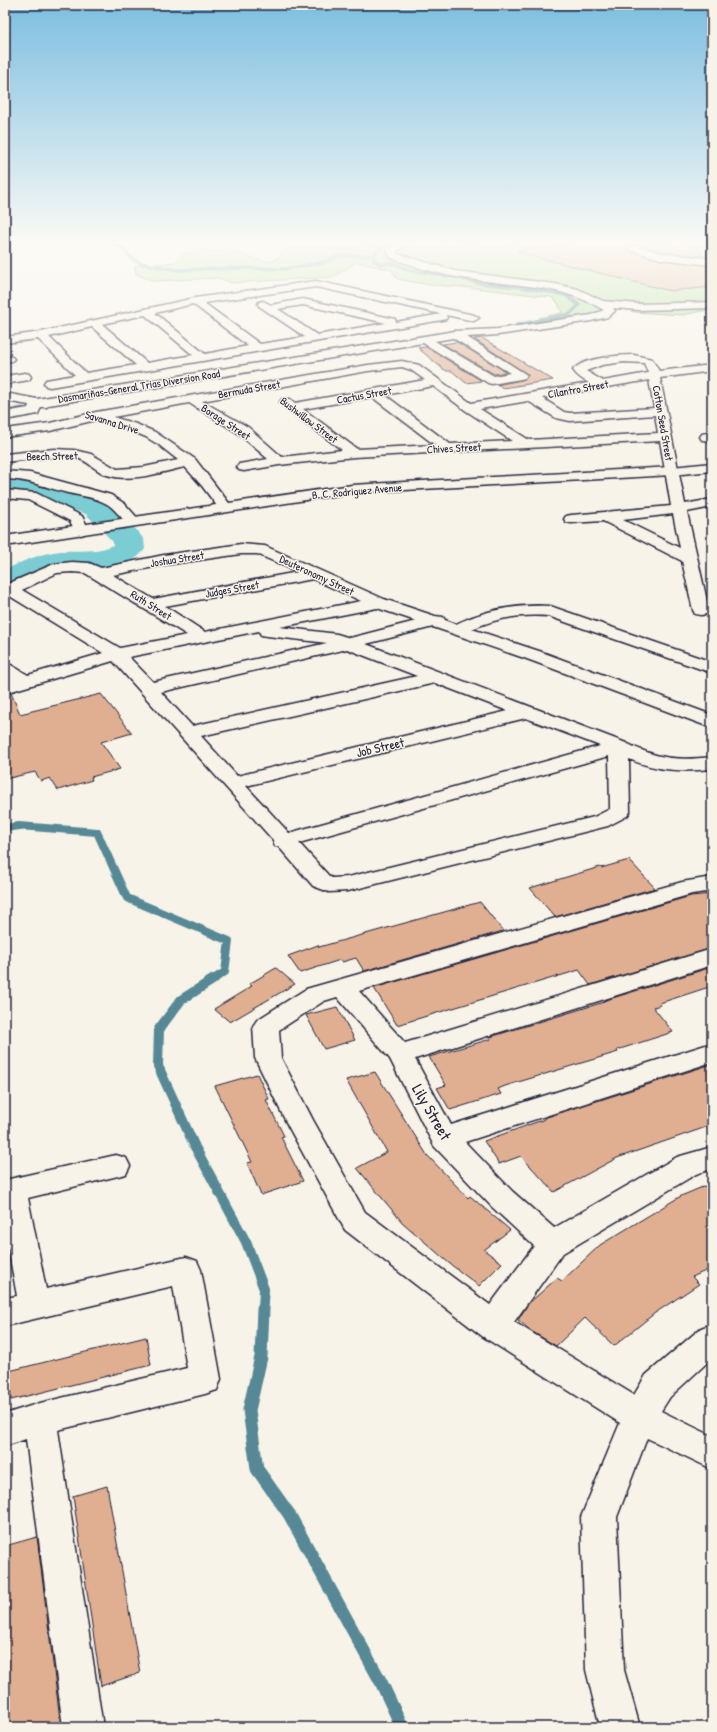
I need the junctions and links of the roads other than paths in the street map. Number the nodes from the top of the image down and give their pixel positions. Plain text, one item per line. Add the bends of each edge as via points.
1 (94, 323) joint
2 (160, 323) edge
3 (224, 323) edge
4 (291, 323) edge
5 (403, 323) edge
6 (559, 323) edge
7 (455, 334) junction
8 (41, 335) junction
9 (314, 338) junction
10 (425, 339) junction
11 (5, 340) edge
12 (258, 348) junction
13 (202, 357) junction
14 (145, 367) junction
15 (712, 368) edge
16 (654, 375) junction
17 (25, 377) dead end
18 (83, 377) junction
19 (5, 380) edge
20 (436, 382) junction
21 (50, 383) dead end
22 (602, 385) junction
23 (264, 386) junction
24 (375, 393) junction
25 (531, 397) junction
26 (11, 398) edge
27 (190, 399) junction
28 (36, 403) junction
29 (293, 407) junction
30 (469, 407) junction
31 (660, 411) junction
32 (5, 416) edge
33 (96, 416) junction
34 (5, 432) edge
35 (665, 437) junction
36 (526, 444) junction
37 (447, 448) junction
38 (354, 453) junction
39 (5, 458) edge
40 (279, 461) junction
41 (190, 462) junction
42 (244, 467) dead end
43 (712, 467) edge
44 (672, 471) junction
45 (5, 475) edge
46 (5, 494) edge
47 (712, 503) edge
48 (225, 507) junction
49 (679, 510) junction
50 (606, 517) junction
51 (571, 519) dead end
52 (130, 522) junction
53 (83, 529) junction
54 (5, 541) edge
55 (255, 548) joint
56 (690, 559) junction
57 (100, 573) junction
58 (315, 574) junction
59 (7, 590) edge
60 (378, 603) junction
61 (150, 604) junction
62 (701, 610) dead end
63 (437, 621) junction
64 (242, 629) junction
65 (459, 629) junction
66 (202, 637) junction
67 (350, 643) junction
68 (117, 654) junction
69 (712, 668) edge
70 (5, 669) edge
71 (436, 677) junction
72 (27, 682) junction
73 (5, 688) edge
74 (148, 689) junction
75 (528, 712) junction
76 (712, 722) edge
77 (188, 733) junction
78 (619, 747) junction
79 (712, 763) edge
80 (232, 783) junction
81 (284, 841) junction
82 (712, 884) edge
83 (712, 957) edge
84 (342, 987) junction
85 (712, 1052) edge
86 (400, 1054) junction
87 (444, 1138) junction
88 (712, 1158) edge
89 (116, 1166) dead end
90 (9, 1191) edge
91 (552, 1244) junction
92 (20, 1308) edge
93 (493, 1326) junction
94 (712, 1338) edge
95 (639, 1417) junction
96 (40, 1419) junction
97 (5, 1430) edge
98 (712, 1453) edge
99 (83, 1727) edge
100 (620, 1727) edge

1 - 8 street
1 - 14 street
2 - 13 street
3 - 12 street
4 - 9 street
5 - 9 street
6 - 7 street, Dasmariñas-General Trias Diversion Road via 498,332
7 - 10 street, Dasmariñas-General Trias Diversion Road
7 - 10 street via 521,375 492,380
8 - 11 street
8 - 18 street
9 - 12 street
10 - 28 street, Dasmariñas-General Trias Diversion Road
12 - 13 street
13 - 14 street
14 - 18 street
15 - 16 street, Cilantro Street
16 - 22 street, Cilantro Street
16 - 22 street via 651,364 634,358 588,365 579,370
16 - 31 street, Cotton Seed Street
17 - 19 street
18 - 21 street
20 - 23 street, Bermuda Street via 415,367 402,364
20 - 24 street, Cactus Street
20 - 30 street
22 - 25 street, Cilantro Street
23 - 27 street, Bermuda Street
23 - 29 street, Bushwillow Street
24 - 29 street, Cactus Street
24 - 37 street
25 - 30 street, Cilantro Street
25 - 31 street via 560,415 570,417
26 - 28 street, Savanna Drive
27 - 33 street, Bermuda Street
27 - 40 street, Borage Street via 243,430
28 - 32 street via 34,411
28 - 33 street, Savanna Drive
29 - 38 street, Bushwillow Street
30 - 36 street
31 - 35 street, Cotton Seed Street
33 - 34 street via 50,427
33 - 41 street, Savanna Drive via 152,436
35 - 36 street, Chives Street
35 - 44 street, Cotton Seed Street
36 - 37 street, Chives Street
37 - 38 street, Chives Street
38 - 40 street, Chives Street
39 - 41 street, Beech Street via 81,455 107,470 118,473
40 - 42 street, Chives Street
41 - 48 street, Savanna Drive
43 - 44 street, B. C. Rodriguez Avenue
44 - 48 street, B. C. Rodriguez Avenue via 352,489
44 - 49 street, Cotton Seed Street
45 - 52 street via 16,474 102,496 123,508
46 - 53 street via 30,496 40,500 77,519
47 - 49 street
48 - 52 street, B. C. Rodriguez Avenue
49 - 50 street
49 - 56 street, Cotton Seed Street
50 - 51 street
50 - 56 street
52 - 53 street, B. C. Rodriguez Avenue
53 - 54 street, B. C. Rodriguez Avenue
55 - 57 street, Joshua Street via 164,560
55 - 58 street, Deuteronomy Street
56 - 62 street, Cotton Seed Street
57 - 59 street via 80,567 54,569
57 - 61 street, Ruth Street
58 - 60 street, Deuteronomy Street
58 - 61 street, Judges Street
59 - 68 street
60 - 63 street, Deuteronomy Street
60 - 64 street
61 - 66 street, Ruth Street
63 - 65 street, Deuteronomy Street
63 - 67 street
64 - 66 street
64 - 67 street via 321,636
65 - 69 street via 478,620 508,614 534,609 550,611
65 - 76 street, Deuteronomy Street
66 - 68 street
67 - 71 street
67 - 74 street
68 - 72 street
68 - 74 street
70 - 72 street
71 - 75 street
71 - 77 street
72 - 73 street
74 - 77 street
75 - 78 street
75 - 80 street, Job Street
77 - 80 street
78 - 79 street via 652,762 674,766
78 - 81 street
78 - 81 street via 620,812 601,822 422,867 336,885 321,881
80 - 81 street
82 - 84 street via 690,886
83 - 86 street
84 - 86 street, Lily Street
84 - 93 street via 315,995 266,1026 268,1058 300,1124 355,1220
85 - 87 street
86 - 87 street, Lily Street
87 - 91 street, Lily Street via 502,1199
88 - 91 street via 687,1165
89 - 90 street
90 - 92 street
91 - 93 street
92 - 96 street via 186,1270 205,1379
93 - 95 street
94 - 95 street via 658,1386
95 - 98 street
95 - 100 street via 599,1516 605,1670
96 - 97 street
96 - 99 street

